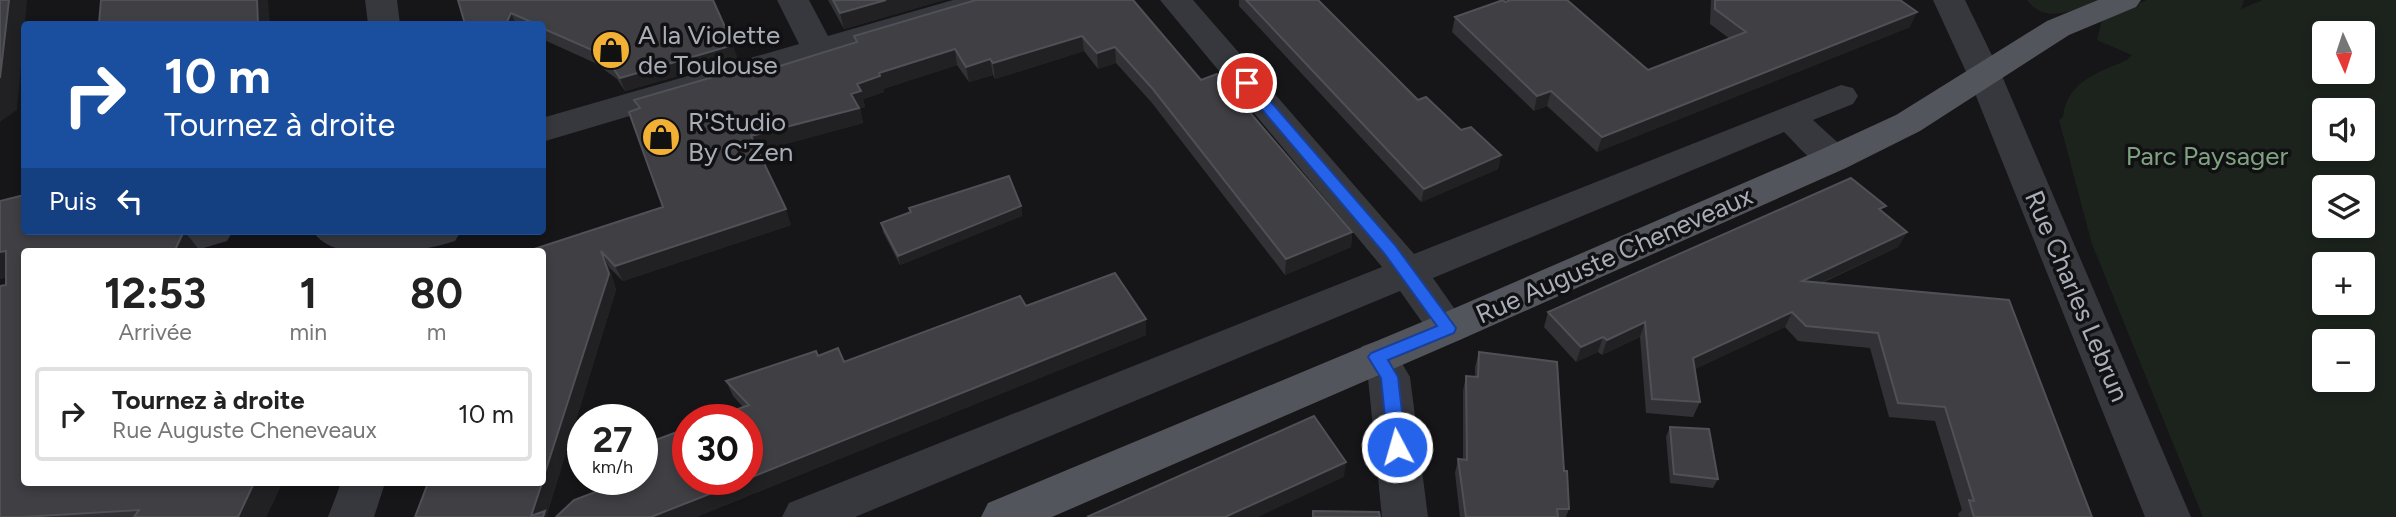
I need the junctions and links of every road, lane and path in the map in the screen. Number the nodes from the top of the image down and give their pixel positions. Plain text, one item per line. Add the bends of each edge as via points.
1 (381, 0) edge
2 (793, 0) edge
3 (987, 0) edge
4 (1176, 0) edge
5 (1949, 0) edge
6 (2125, 0) edge
7 (383, 21) edge
8 (820, 51) junction
9 (1984, 76) junction
10 (1841, 96) dead end
11 (1789, 117) junction
12 (546, 129) edge
13 (1833, 159) junction
14 (201, 235) edge
15 (341, 235) edge
16 (431, 240) edge
17 (158, 248) edge
18 (1407, 272) junction
19 (1448, 328) junction
20 (1377, 357) junction
21 (362, 486) edge
22 (352, 517) edge
23 (805, 517) edge
24 (1004, 517) edge
25 (1405, 517) edge
26 (2168, 517) edge

1 - 7 street
2 - 8 street
3 - 8 street
4 - 18 street
5 - 9 street, Rue Charles Lebrun
6 - 9 main road, Rue Auguste Cheneveaux via 2058,28
8 - 12 street
9 - 13 main road, Rue Auguste Cheneveaux via 1899,128
9 - 26 street, Rue Charles Lebrun
10 - 11 street
11 - 13 street
11 - 18 street
13 - 19 main road, Rue Auguste Cheneveaux
14 - 17 street
15 - 16 street via 359,243
18 - 19 street
18 - 23 street
19 - 20 main road, Rue Auguste Cheneveaux
20 - 24 main road, Rue Auguste Cheneveaux
20 - 25 street via 1390,377
21 - 22 street

